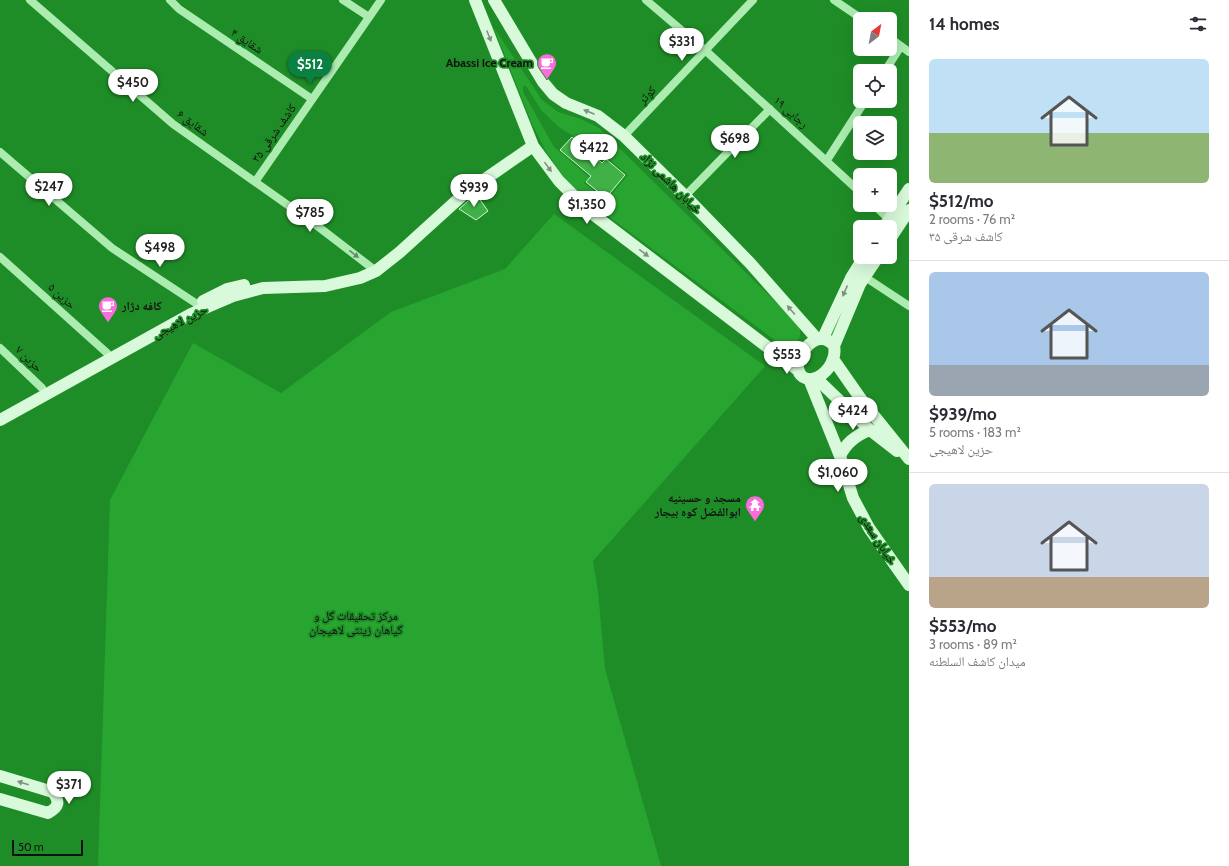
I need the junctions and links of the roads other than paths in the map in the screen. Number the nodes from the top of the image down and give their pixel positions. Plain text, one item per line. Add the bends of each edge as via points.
1 (30, 0) edge
2 (170, 0) edge
3 (343, 0) edge
4 (381, 0) edge
5 (475, 0) edge
6 (494, 0) edge
7 (646, 0) edge
8 (753, 0) edge
9 (834, 0) edge
10 (853, 13) edge
11 (369, 17) junction
12 (897, 43) edge
13 (901, 46) junction
14 (706, 51) junction
15 (909, 52) edge
16 (889, 64) edge
17 (312, 99) junction
18 (860, 108) edge
19 (770, 109) junction
20 (624, 136) junction
21 (533, 146) junction
22 (0, 152) edge
23 (826, 160) junction
24 (255, 182) junction
25 (853, 185) edge
26 (909, 189) edge
27 (685, 196) junction
28 (909, 210) edge
29 (889, 220) edge
30 (897, 228) edge
31 (0, 257) edge
32 (860, 264) edge
33 (873, 264) edge
34 (376, 271) junction
35 (865, 277) junction
36 (197, 304) junction
37 (909, 306) edge
38 (837, 309) junction
39 (849, 311) junction
40 (820, 339) junction
41 (834, 346) junction
42 (0, 348) edge
43 (107, 353) junction
44 (833, 359) junction
45 (799, 371) junction
46 (813, 379) junction
47 (45, 391) junction
48 (0, 413) edge
49 (0, 420) edge
50 (870, 430) junction
51 (840, 456) junction
52 (909, 459) edge
53 (909, 585) edge
54 (0, 776) edge
55 (0, 799) edge

1 - 24 street, شقایق ۶ via 173,124
2 - 17 street, شقایق ۴
3 - 11 street
4 - 11 street, کاشف شرقی ۳۵
5 -> 21 main road
20 -> 6 main road, خیابان هاشمی نژاد via 598,116 566,103 553,94 542,82
7 - 14 street, رجایی ۱۹
8 - 14 street, کوثر
9 - 10 street
11 - 17 street, کاشف شرقی ۳۵
12 - 13 street
13 - 15 street
13 - 16 street
14 - 19 street, رجایی ۱۹
14 - 20 street, کوثر
17 - 24 street, کاشف شرقی ۳۵
18 - 23 street
19 - 23 street, رجایی ۱۹
19 - 27 street
20 - 27 main road, خیابان هاشمی نژاد
21 - 34 main road, حزین لاهیجی via 465,193
21 -> 45 main road via 559,181 590,212
22 - 36 street via 112,248
23 - 25 street, رجایی ۱۹
24 -> 34 street, شقایق ۶
26 - 29 main road
40 -> 27 main road, خیابان هاشمی نژاد
28 - 30 main road
31 - 43 street, حزین ۵
32 -> 38 main road
33 - 35 main road
34 - 36 main road, حزین لاهیجی via 330,280 262,281 227,289
34 - 47 main road, حزین لاهیجی via 360,278 325,286 263,288 233,296 192,314
35 - 37 street
35 - 39 main road
36 - 43 main road, حزین لاهیجی
38 - 39 main road via 841,316
38 - 40 main road
39 - 41 main road
40 - 41 main road via 830,341
40 - 45 main road via 804,350 798,364
41 - 44 main road
42 - 47 street, حزین ۷
43 - 47 main road, حزین لاهیجی
44 - 46 main road via 829,368
44 - 52 main road via 863,402
45 - 46 main road via 804,377
46 - 50 main road
46 - 51 main road, خیابان سعدی
47 - 48 main road, حزین لاهیجی
47 - 49 main road, حزین لاهیجی
50 - 51 main road via 850,442
50 - 52 main road
51 - 53 main road, خیابان سعدی via 852,498 869,528
55 -> 54 main road via 48,813 55,809 58,798 53,792

